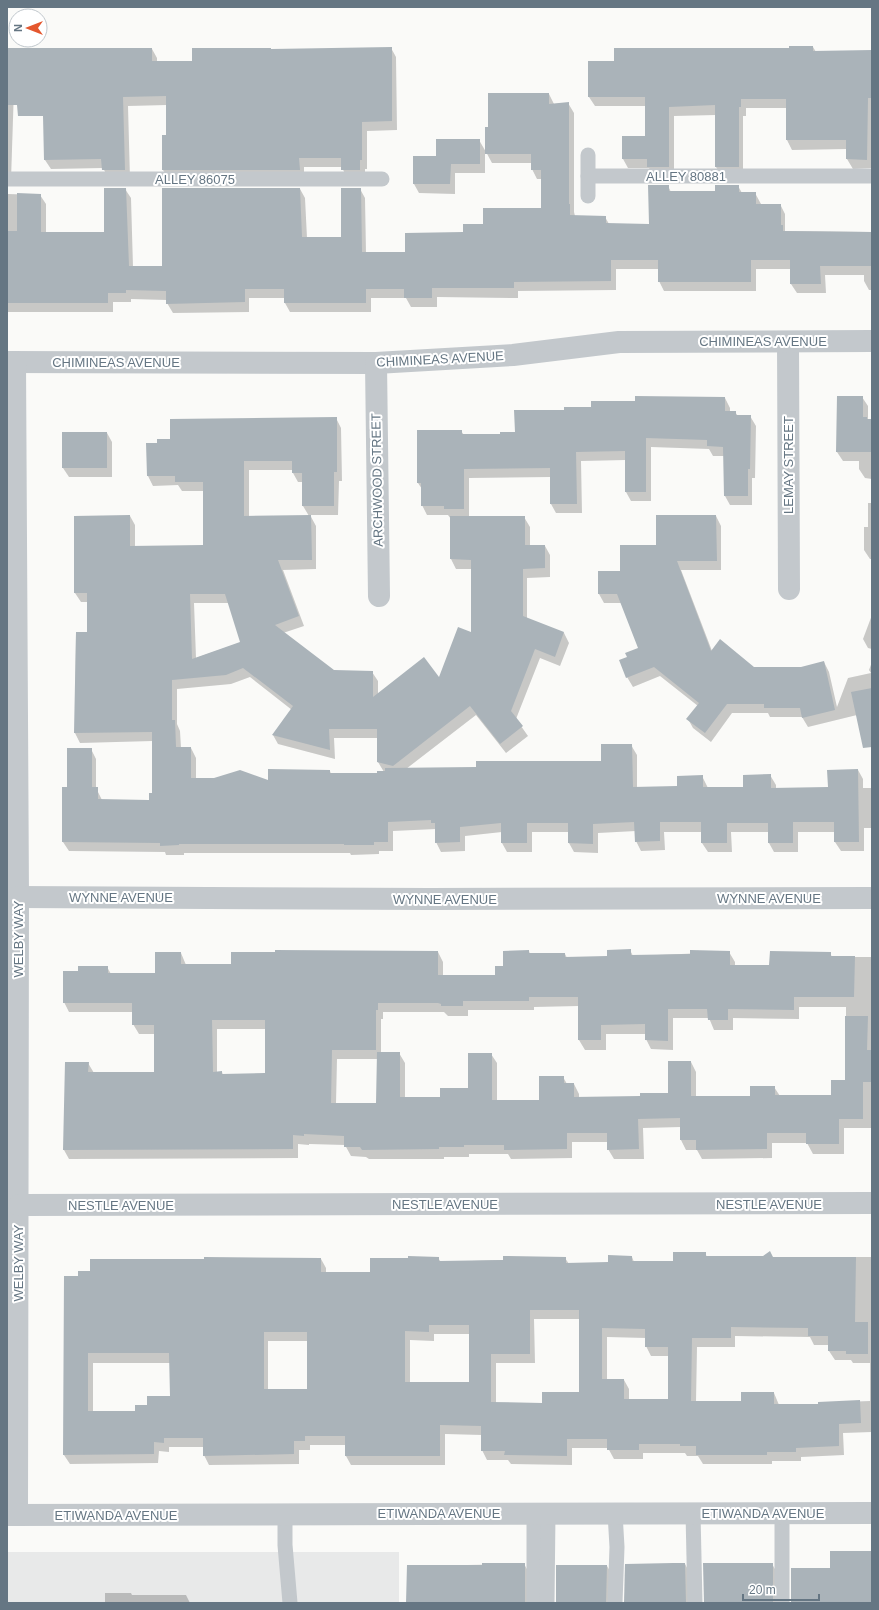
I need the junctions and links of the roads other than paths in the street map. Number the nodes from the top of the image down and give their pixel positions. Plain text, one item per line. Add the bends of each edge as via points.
1 (588, 155) dead end
2 (588, 176) junction
3 (872, 176) edge
4 (382, 178) dead end
5 (7, 179) edge
6 (588, 196) dead end
7 (872, 341) edge
8 (788, 342) junction
9 (11, 362) edge
10 (376, 363) junction
11 (789, 589) dead end
12 (379, 596) dead end
13 (18, 897) junction
14 (872, 898) edge
15 (872, 1203) edge
16 (19, 1205) junction
17 (541, 1513) junction
18 (615, 1513) junction
19 (693, 1513) junction
20 (782, 1513) junction
21 (872, 1513) edge
22 (285, 1514) junction
23 (12, 1515) edge
24 (290, 1603) edge
25 (534, 1603) edge
26 (548, 1603) edge
27 (614, 1603) edge
28 (695, 1603) edge
29 (782, 1603) edge

1 - 2 lane
2 - 3 lane, ALLEY 80881
2 - 6 lane
4 - 5 lane, ALLEY 86075
7 - 8 street, CHIMINEAS AVENUE
8 - 10 street, CHIMINEAS AVENUE via 619,342 513,355
8 - 11 street, LEMAY STREET
9 - 10 street, CHIMINEAS AVENUE
9 - 13 street, WELBY WAY
10 - 12 street, ARCHWOOD STREET
13 - 14 street, WYNNE AVENUE
13 - 16 street, WELBY WAY
15 - 16 street, NESTLE AVENUE
16 - 23 street, WELBY WAY
17 - 18 street, ETIWANDA AVENUE
17 - 22 street, ETIWANDA AVENUE
17 - 25 lane
17 - 26 lane
18 - 19 street, ETIWANDA AVENUE
18 - 27 lane via 617,1547
19 - 20 street, ETIWANDA AVENUE
19 - 28 lane
20 - 21 street, ETIWANDA AVENUE
20 - 29 lane
22 - 23 street, ETIWANDA AVENUE
22 - 24 lane

